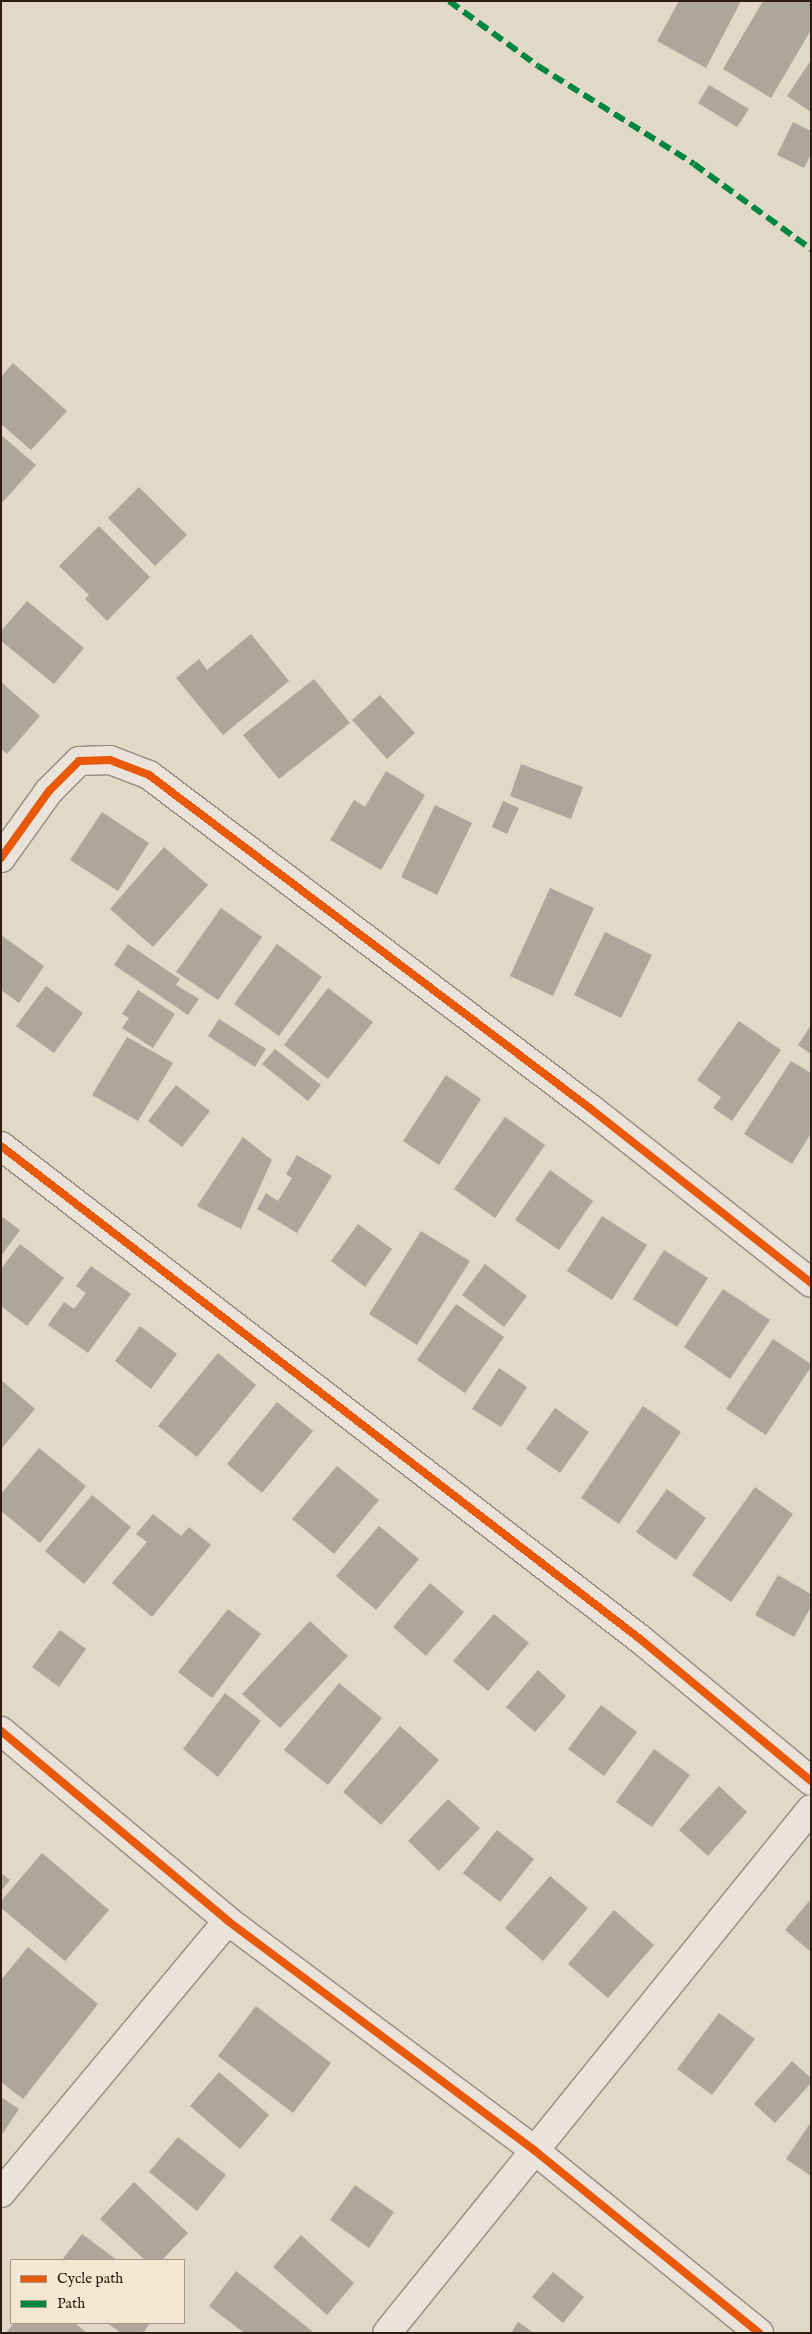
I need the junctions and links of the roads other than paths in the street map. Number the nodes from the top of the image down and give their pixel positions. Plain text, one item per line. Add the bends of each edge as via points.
1 (1, 858) edge
2 (1, 1146) edge
3 (811, 1283) edge
4 (1, 1731) edge
5 (811, 1781) edge
6 (811, 1809) edge
7 (228, 1921) junction
8 (534, 2150) junction
9 (1, 2193) edge
10 (387, 2333) edge
11 (759, 2333) edge

1 - 3 street via 49,791 79,761 110,760 149,775 591,1109
2 - 5 street via 640,1640
4 - 7 street
6 - 8 street
7 - 8 street
7 - 9 street
8 - 10 street
8 - 11 street

